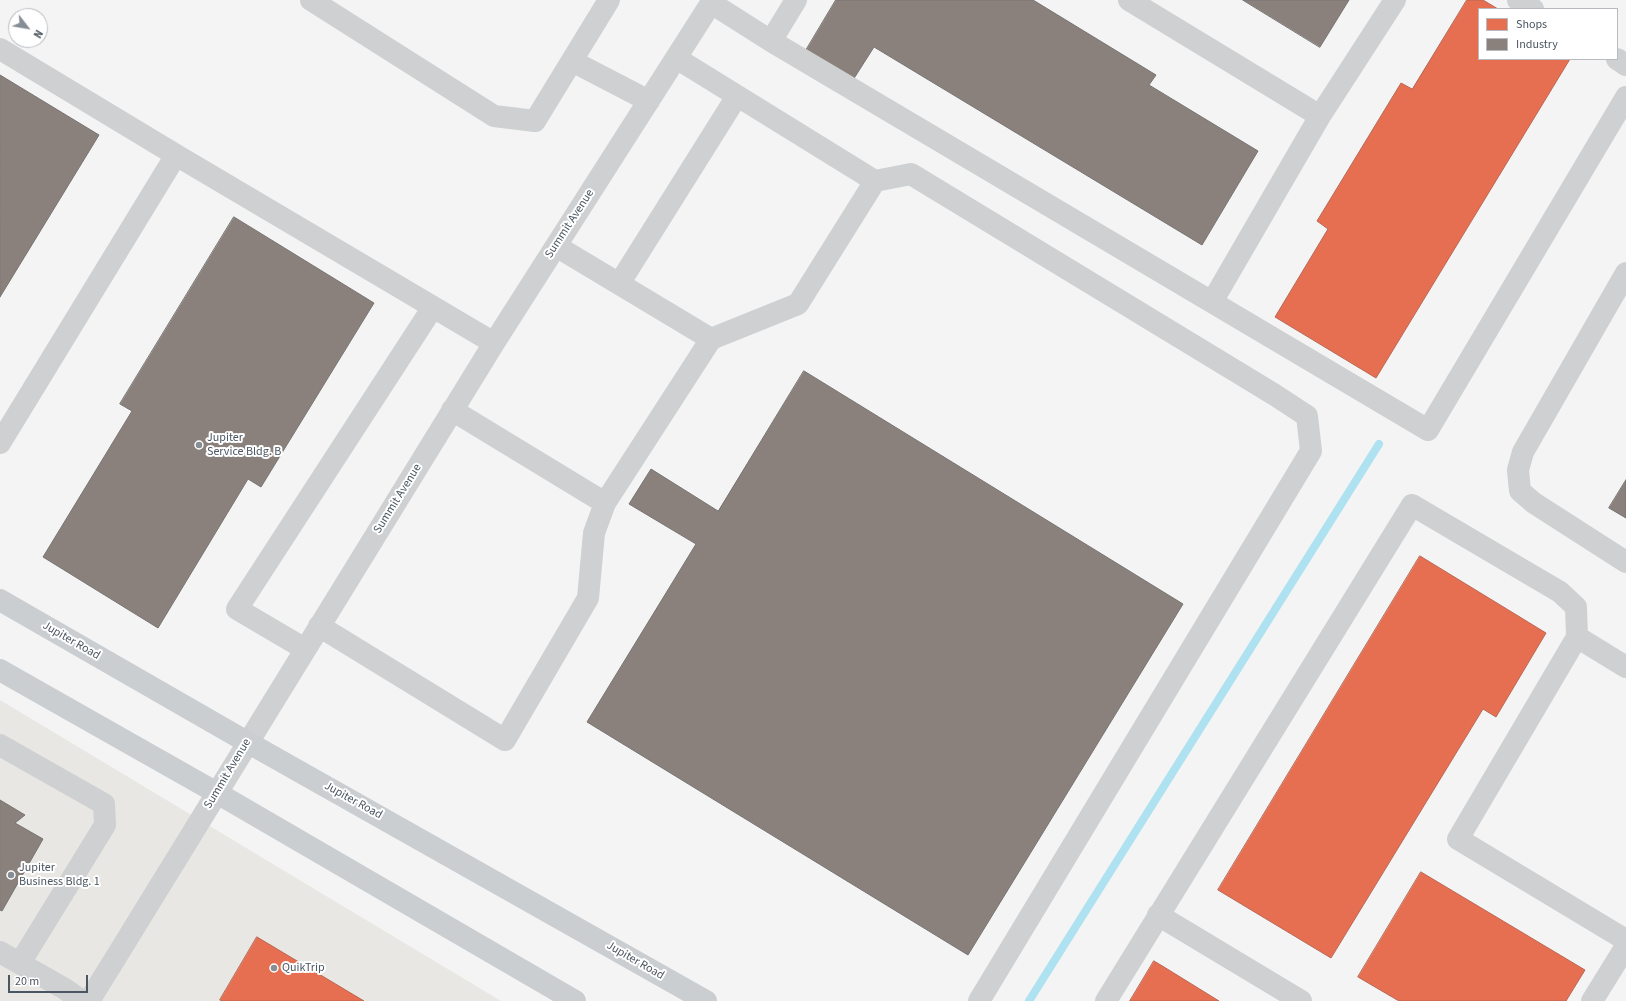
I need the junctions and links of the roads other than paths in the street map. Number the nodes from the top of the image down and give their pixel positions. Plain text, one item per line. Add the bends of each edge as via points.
1 (311, 0) edge
2 (609, 0) edge
3 (796, 0) edge
4 (1129, 0) edge
5 (1395, 0) edge
6 (1518, 0) edge
7 (712, 1) edge
8 (1531, 8) edge
9 (770, 41) junction
10 (0, 49) edge
11 (676, 58) junction
12 (572, 61) junction
13 (737, 96) junction
14 (1626, 97) edge
15 (649, 101) junction
16 (1320, 116) junction
17 (176, 155) junction
18 (874, 181) junction
19 (556, 246) junction
20 (1626, 273) edge
21 (619, 284) junction
22 (1212, 302) junction
23 (433, 307) junction
24 (711, 339) junction
25 (494, 343) junction
26 (452, 410) junction
27 (0, 443) edge
28 (605, 503) junction
29 (1626, 562) edge
30 (0, 600) edge
31 (319, 626) junction
32 (1577, 638) junction
33 (305, 649) junction
34 (1626, 666) edge
35 (0, 670) edge
36 (247, 742) junction
37 (0, 745) edge
38 (217, 793) junction
39 (1158, 915) junction
40 (1626, 940) edge
41 (1626, 946) edge
42 (0, 952) edge
43 (20, 963) junction
44 (82, 1001) edge
45 (89, 1001) edge
46 (575, 1001) edge
47 (706, 1001) edge
48 (979, 1001) edge
49 (1106, 1001) edge
50 (1301, 1001) edge
51 (1592, 1001) edge

1 - 12 street via 494,116 535,120
2 - 12 street
3 - 9 street
4 - 16 street
5 - 16 street
6 - 8 street
7 - 9 street
7 - 11 street, Summit Avenue
9 - 22 street
10 - 17 street
11 - 13 street
11 - 15 street, Summit Avenue
12 - 15 street
13 - 18 street
13 - 21 street
14 - 22 street via 1428,430
15 - 19 street, Summit Avenue
16 - 22 street
17 - 23 street
17 - 27 street
18 - 24 street via 798,304
18 - 48 street via 911,174 1307,416 1311,451
19 - 21 street
19 - 25 street, Summit Avenue
20 - 29 street via 1523,452 1518,470 1520,491 1534,503
21 - 24 street
23 - 25 street
23 - 33 street via 237,609
24 - 28 street
25 - 26 street, Summit Avenue
26 - 28 street
26 - 31 street, Summit Avenue
28 - 31 street via 594,533 588,598 505,740
30 - 36 main road, Jupiter Road
31 - 33 street, Summit Avenue
32 - 34 street
32 - 39 street via 1576,607 1560,592 1412,505
32 - 40 street via 1458,839
33 - 36 street, Summit Avenue
35 - 38 main road
36 - 38 street, Summit Avenue
36 - 47 main road, Jupiter Road
37 - 43 street via 104,804 105,825
38 - 45 street, Summit Avenue
38 - 46 main road
39 - 49 street
39 - 50 street
41 - 51 street
42 - 43 street
43 - 44 street

